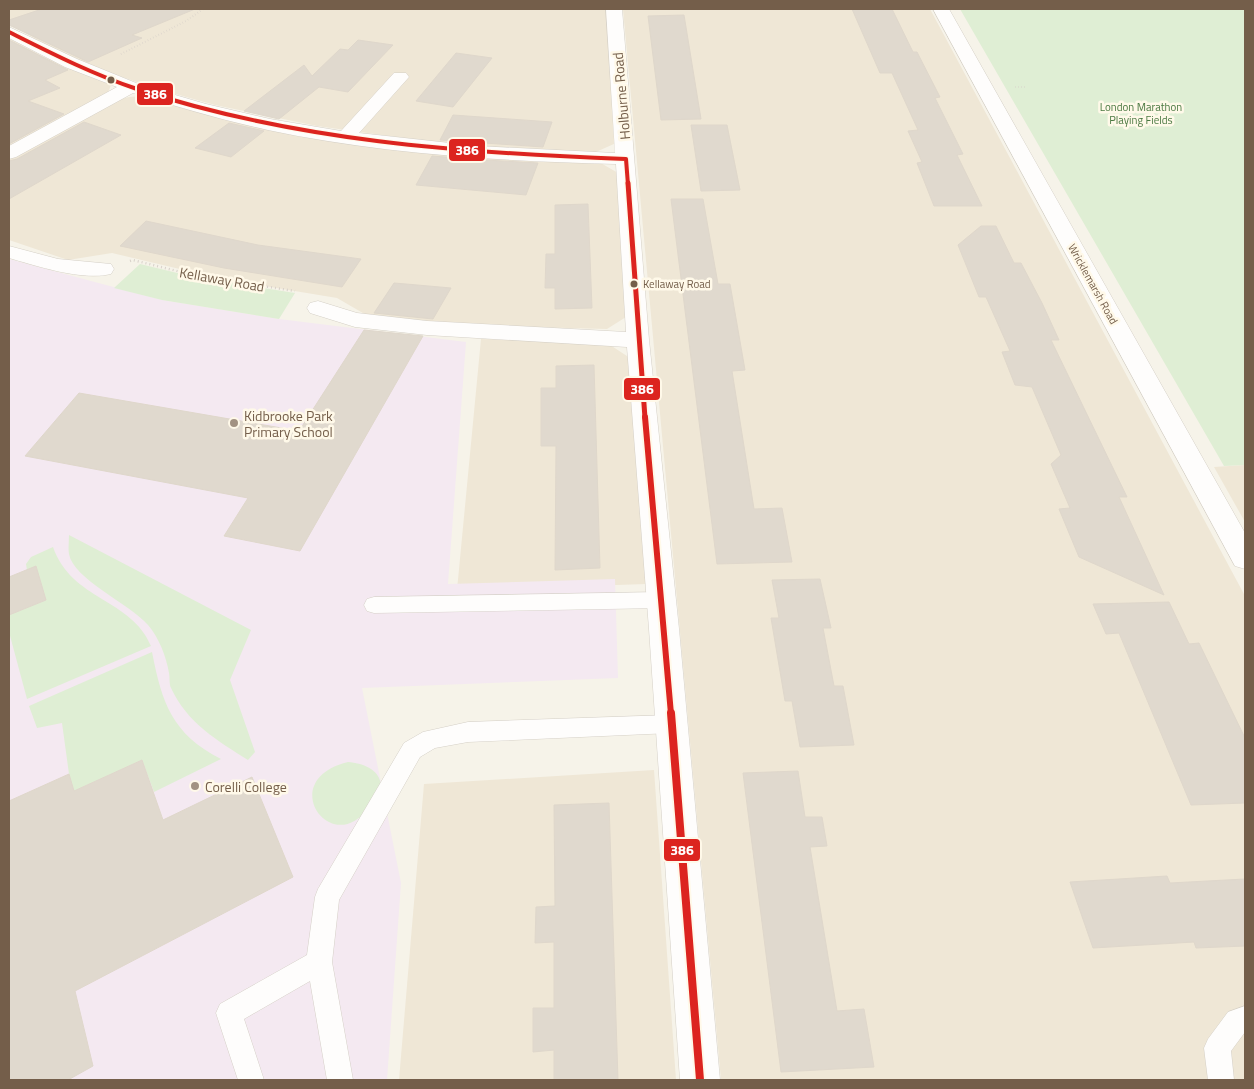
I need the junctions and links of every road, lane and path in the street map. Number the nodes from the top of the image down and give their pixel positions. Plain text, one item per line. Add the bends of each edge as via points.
1 (204, 9) edge
2 (614, 9) edge
3 (941, 9) edge
4 (9, 32) edge
5 (88, 72) junction
6 (400, 77) dead end
7 (131, 87) junction
8 (346, 137) junction
9 (9, 153) edge
10 (626, 159) junction
11 (9, 252) edge
12 (102, 269) joint
13 (318, 308) joint
14 (638, 340) junction
15 (1245, 558) edge
16 (662, 600) junction
17 (374, 605) dead end
18 (671, 724) junction
19 (319, 962) junction
20 (1245, 1019) edge
21 (251, 1080) edge
22 (340, 1080) edge
23 (700, 1080) edge
24 (1221, 1080) edge

1 - 5 path
2 - 10 street, Holburne Road
3 - 15 street, Wricklemarsh Road
4 - 5 street
5 - 7 street
6 - 8 street
7 - 8 street via 235,116
7 - 9 street
8 - 10 street via 475,152
10 - 14 street, Holburne Road
11 - 12 street via 57,265
12 - 13 path, Kellaway Road via 134,260 197,276 306,292
13 - 14 street via 355,320 427,328
14 - 16 street, Holburne Road
16 - 17 lane
16 - 18 street, Holburne Road
18 - 19 lane via 468,732 431,739 412,750 327,897
18 - 23 street, Holburne Road
19 - 21 lane via 229,1013
19 - 22 lane
20 - 24 lane via 1236,1021 1217,1048

